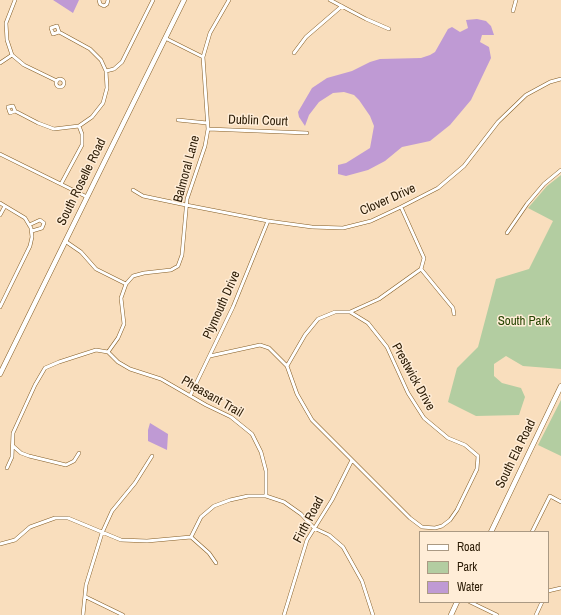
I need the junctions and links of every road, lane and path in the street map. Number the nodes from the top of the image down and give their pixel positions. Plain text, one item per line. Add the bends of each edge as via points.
1 (15, 0) edge
2 (99, 0) edge
3 (108, 0) edge
4 (153, 0) edge
5 (184, 0) edge
6 (229, 0) edge
7 (330, 0) edge
8 (516, 0) edge
9 (342, 6) junction
10 (514, 11) dead end
11 (390, 29) dead end
12 (59, 32) dead end
13 (165, 38) junction
14 (294, 53) dead end
15 (12, 54) junction
16 (204, 57) junction
17 (0, 63) edge
18 (106, 72) junction
19 (561, 79) edge
20 (56, 81) dead end
21 (15, 111) dead end
22 (178, 120) dead end
23 (207, 123) junction
24 (79, 126) junction
25 (208, 129) junction
26 (307, 132) dead end
27 (0, 154) edge
28 (561, 170) edge
29 (61, 184) junction
30 (134, 190) dead end
31 (87, 197) junction
32 (0, 203) edge
33 (186, 205) junction
34 (5, 206) junction
35 (401, 207) junction
36 (0, 215) edge
37 (268, 221) junction
38 (29, 225) junction
39 (32, 230) junction
40 (507, 233) dead end
41 (65, 241) junction
42 (421, 269) junction
43 (126, 284) junction
44 (0, 307) edge
45 (350, 312) junction
46 (454, 314) dead end
47 (108, 352) junction
48 (210, 356) junction
49 (2, 363) edge
50 (287, 366) junction
51 (0, 374) edge
52 (561, 386) edge
53 (190, 396) junction
54 (13, 446) junction
55 (79, 453) dead end
56 (152, 456) dead end
57 (352, 460) junction
58 (7, 468) dead end
59 (266, 496) junction
60 (561, 502) edge
61 (314, 528) junction
62 (491, 531) edge
63 (532, 531) edge
64 (102, 533) junction
65 (191, 537) junction
66 (0, 544) edge
67 (216, 563) dead end
68 (561, 588) edge
69 (549, 590) edge
70 (86, 597) junction
71 (457, 603) edge
72 (472, 603) edge
73 (542, 603) edge
74 (489, 613) edge
75 (83, 615) edge
76 (123, 615) edge
77 (284, 615) edge
78 (373, 615) edge
79 (451, 615) edge
80 (497, 615) edge
81 (536, 615) edge

1 - 15 street via 6,22 7,40
2 - 3 street via 104,6
4 - 18 street via 122,62
5 - 13 main road, South Roselle Road
6 - 16 street, Balmoral Lane via 210,33
7 - 9 street
8 - 10 street
9 - 11 street
9 - 14 street via 306,38
12 - 18 street via 90,49 101,60
13 - 16 street
13 - 31 main road, South Roselle Road
15 - 17 street
15 - 20 street via 24,65
16 - 23 street, Balmoral Lane
18 - 24 street via 107,88 103,103 92,117
19 - 35 street, Clover Drive via 526,95 498,122 464,166 438,188
21 - 24 street via 54,129
22 - 23 street
23 - 25 street, Balmoral Lane
24 - 29 street via 82,145
25 - 26 street, Dublin Court
25 - 33 street, Balmoral Lane
27 - 29 street
28 - 40 street via 539,189
29 - 31 street
30 - 33 street, Clover Drive via 143,196
31 - 41 main road, South Roselle Road
32 - 34 street
33 - 37 street, Clover Drive
33 - 43 street, Balmoral Lane via 182,255 178,266 171,270 134,276
34 - 36 street
34 - 38 street via 22,215
35 - 37 street, Clover Drive via 371,221 343,228
35 - 42 street via 424,258
37 - 48 street, Plymouth Drive
38 - 39 street
38 - 39 street via 40,220 44,222 42,228
39 - 44 street via 30,246
41 - 43 street via 81,252 96,269
41 - 49 main road, South Roselle Road
42 - 45 street via 391,293
42 - 46 street via 453,308
43 - 47 street via 121,298 124,324
45 - 50 street via 335,312 318,319 305,335
45 - 57 street, Prestwick Drive via 368,323 387,347 408,393 424,418 448,438 478,456 477,470 457,510 448,523 435,528 422,527 410,518
47 - 53 street, Pheasant Trail via 130,369 161,379
47 - 54 street via 96,350 45,368 13,433
48 - 50 street via 260,345 269,348
48 - 53 street, Plymouth Drive
49 - 51 main road, South Roselle Road
50 - 57 street via 297,394 312,420
52 - 62 main road, South Ela Road
53 - 59 street, Pheasant Trail via 231,417 252,434 262,452 266,471
54 - 55 street via 43,461 66,465 74,461
54 - 58 street
56 - 64 street via 135,483 112,511
57 - 61 street, Firth Road via 332,500
59 - 61 street via 284,502 301,514
59 - 65 street via 248,496 214,506 201,517
60 - 63 street via 550,496
61 - 77 street, Firth Road via 306,540
61 - 78 street via 329,535 343,547 362,581
64 - 65 street via 123,540 147,541
64 - 66 street via 68,518 55,518 30,527 15,540
64 - 70 street via 86,585
65 - 67 street
68 - 69 street
70 - 75 street
70 - 76 street
71 - 79 main road
72 - 74 street
73 - 81 street
74 - 80 street

